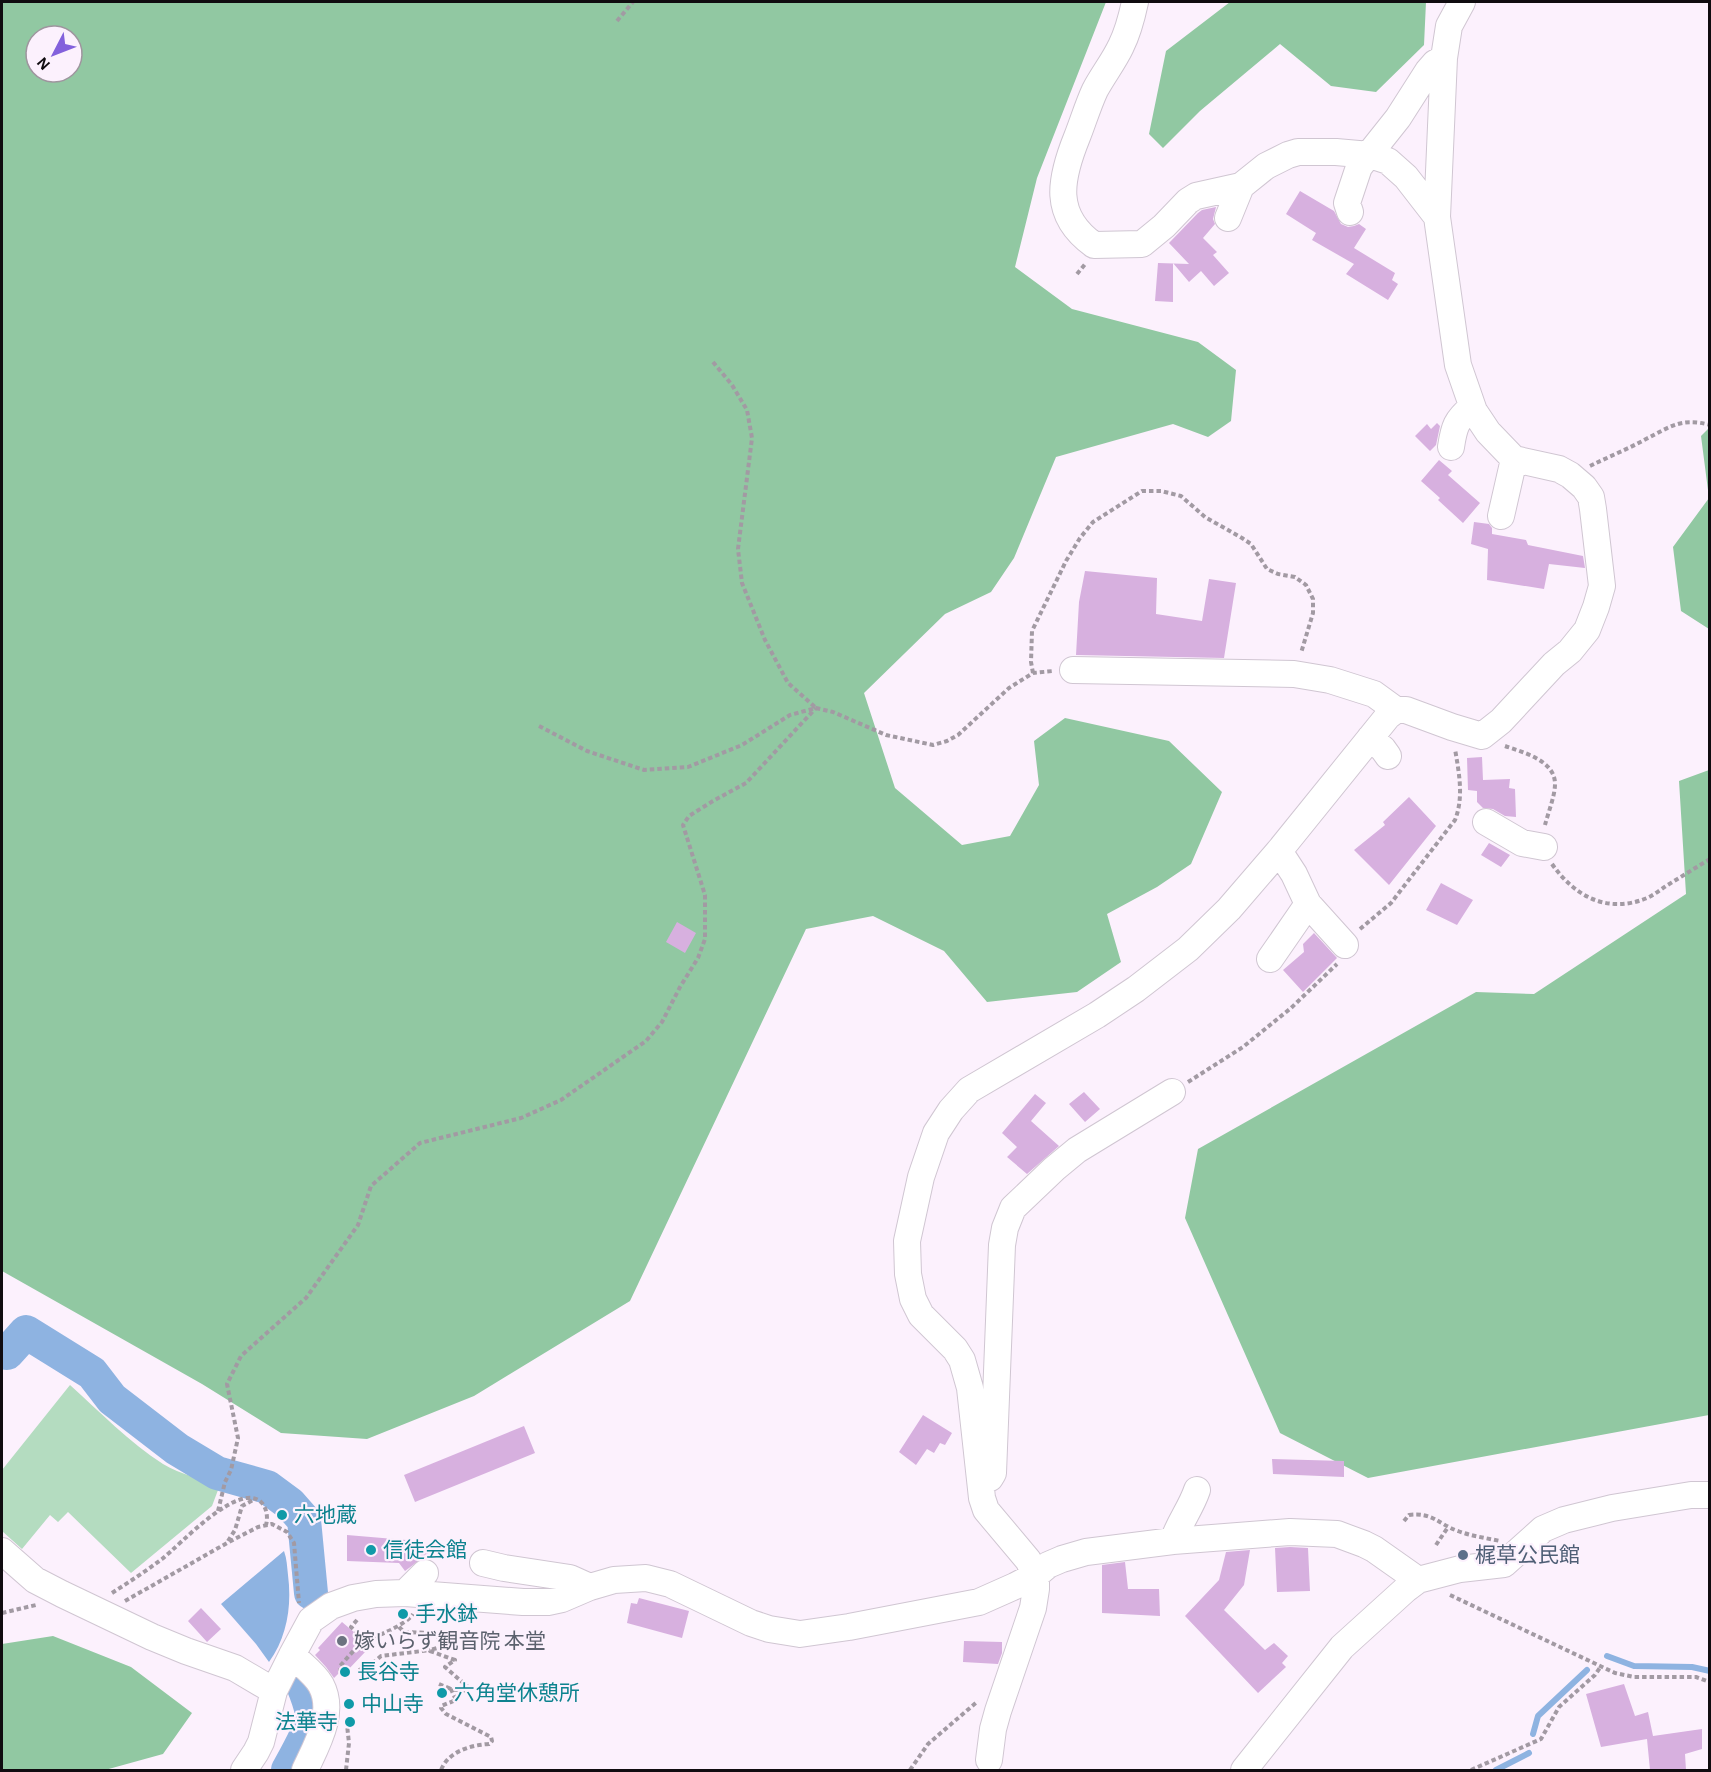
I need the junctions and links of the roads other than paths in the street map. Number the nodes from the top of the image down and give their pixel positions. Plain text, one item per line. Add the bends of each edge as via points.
1 (1135, 2) edge
2 (1462, 2) edge
3 (1444, 58) junction
4 (1370, 155) junction
5 (1241, 186) junction
6 (1350, 212) dead end
7 (1437, 217) junction
8 (1228, 218) dead end
9 (1472, 406) junction
10 (1451, 447) dead end
11 (1514, 459) junction
12 (1501, 516) dead end
13 (1073, 670) dead end
14 (1396, 710) junction
15 (1370, 738) junction
16 (1388, 756) dead end
17 (1486, 822) dead end
18 (1544, 847) road end
19 (1279, 851) junction
20 (1308, 903) junction
21 (1345, 945) dead end
22 (1270, 959) dead end
23 (1172, 1092) dead end
24 (981, 1490) junction
25 (1197, 1490) dead end
26 (1710, 1495) edge
27 (1173, 1541) junction
28 (2, 1551) edge
29 (483, 1563) dead end
30 (425, 1573) dead end
31 (1036, 1575) junction
32 (1418, 1580) junction
33 (590, 1587) junction
34 (405, 1593) junction
35 (291, 1655) junction
36 (274, 1691) junction
37 (989, 1761) dead end
38 (244, 1770) edge
39 (305, 1770) edge
40 (1244, 1770) edge

1 - 5 street via 1122,45 1095,90 1066,164 1062,185 1071,224 1094,245 1142,244 1196,196
2 - 3 street via 1449,26
3 - 4 street via 1428,71
3 - 7 street
4 - 5 street via 1288,155
4 - 6 street via 1354,177 1347,203
4 - 7 street via 1397,168
5 - 8 street
7 - 9 street via 1458,365
9 - 10 street via 1454,427
9 - 11 street via 1488,432
11 - 12 street
11 - 14 street via 1570,475 1591,497 1602,586 1587,630 1482,736
13 - 14 street via 1294,674 1374,694
14 - 15 street
15 - 16 street
15 - 19 street
17 - 18 street via 1522,843
19 - 20 street
19 - 24 street via 1188,949 1097,1015 969,1090 936,1133 907,1240 908,1274 921,1315 962,1360 970,1388
20 - 21 street
20 - 22 street
23 - 24 street via 1077,1150 1009,1217 1002,1245 993,1473
24 - 31 street via 986,1510
25 - 27 street
26 - 32 street via 1612,1508 1564,1520 1543,1529 1504,1564 1460,1569
27 - 31 street via 1086,1552 1048,1565
27 - 32 street via 1290,1532 1384,1534 1374,1549
28 - 36 street via 35,1580 186,1652 235,1668
29 - 33 street via 570,1578
30 - 34 street
31 - 33 street via 979,1602 800,1634 751,1623 670,1584 646,1578 614,1580
31 - 37 street via 1033,1608 998,1711
32 - 40 street via 1341,1647
33 - 34 street via 562,1599 535,1602
34 - 35 street via 353,1598 331,1606 311,1620
35 - 36 street
35 - 39 street via 321,1686 326,1703 324,1729
36 - 38 street via 261,1742

